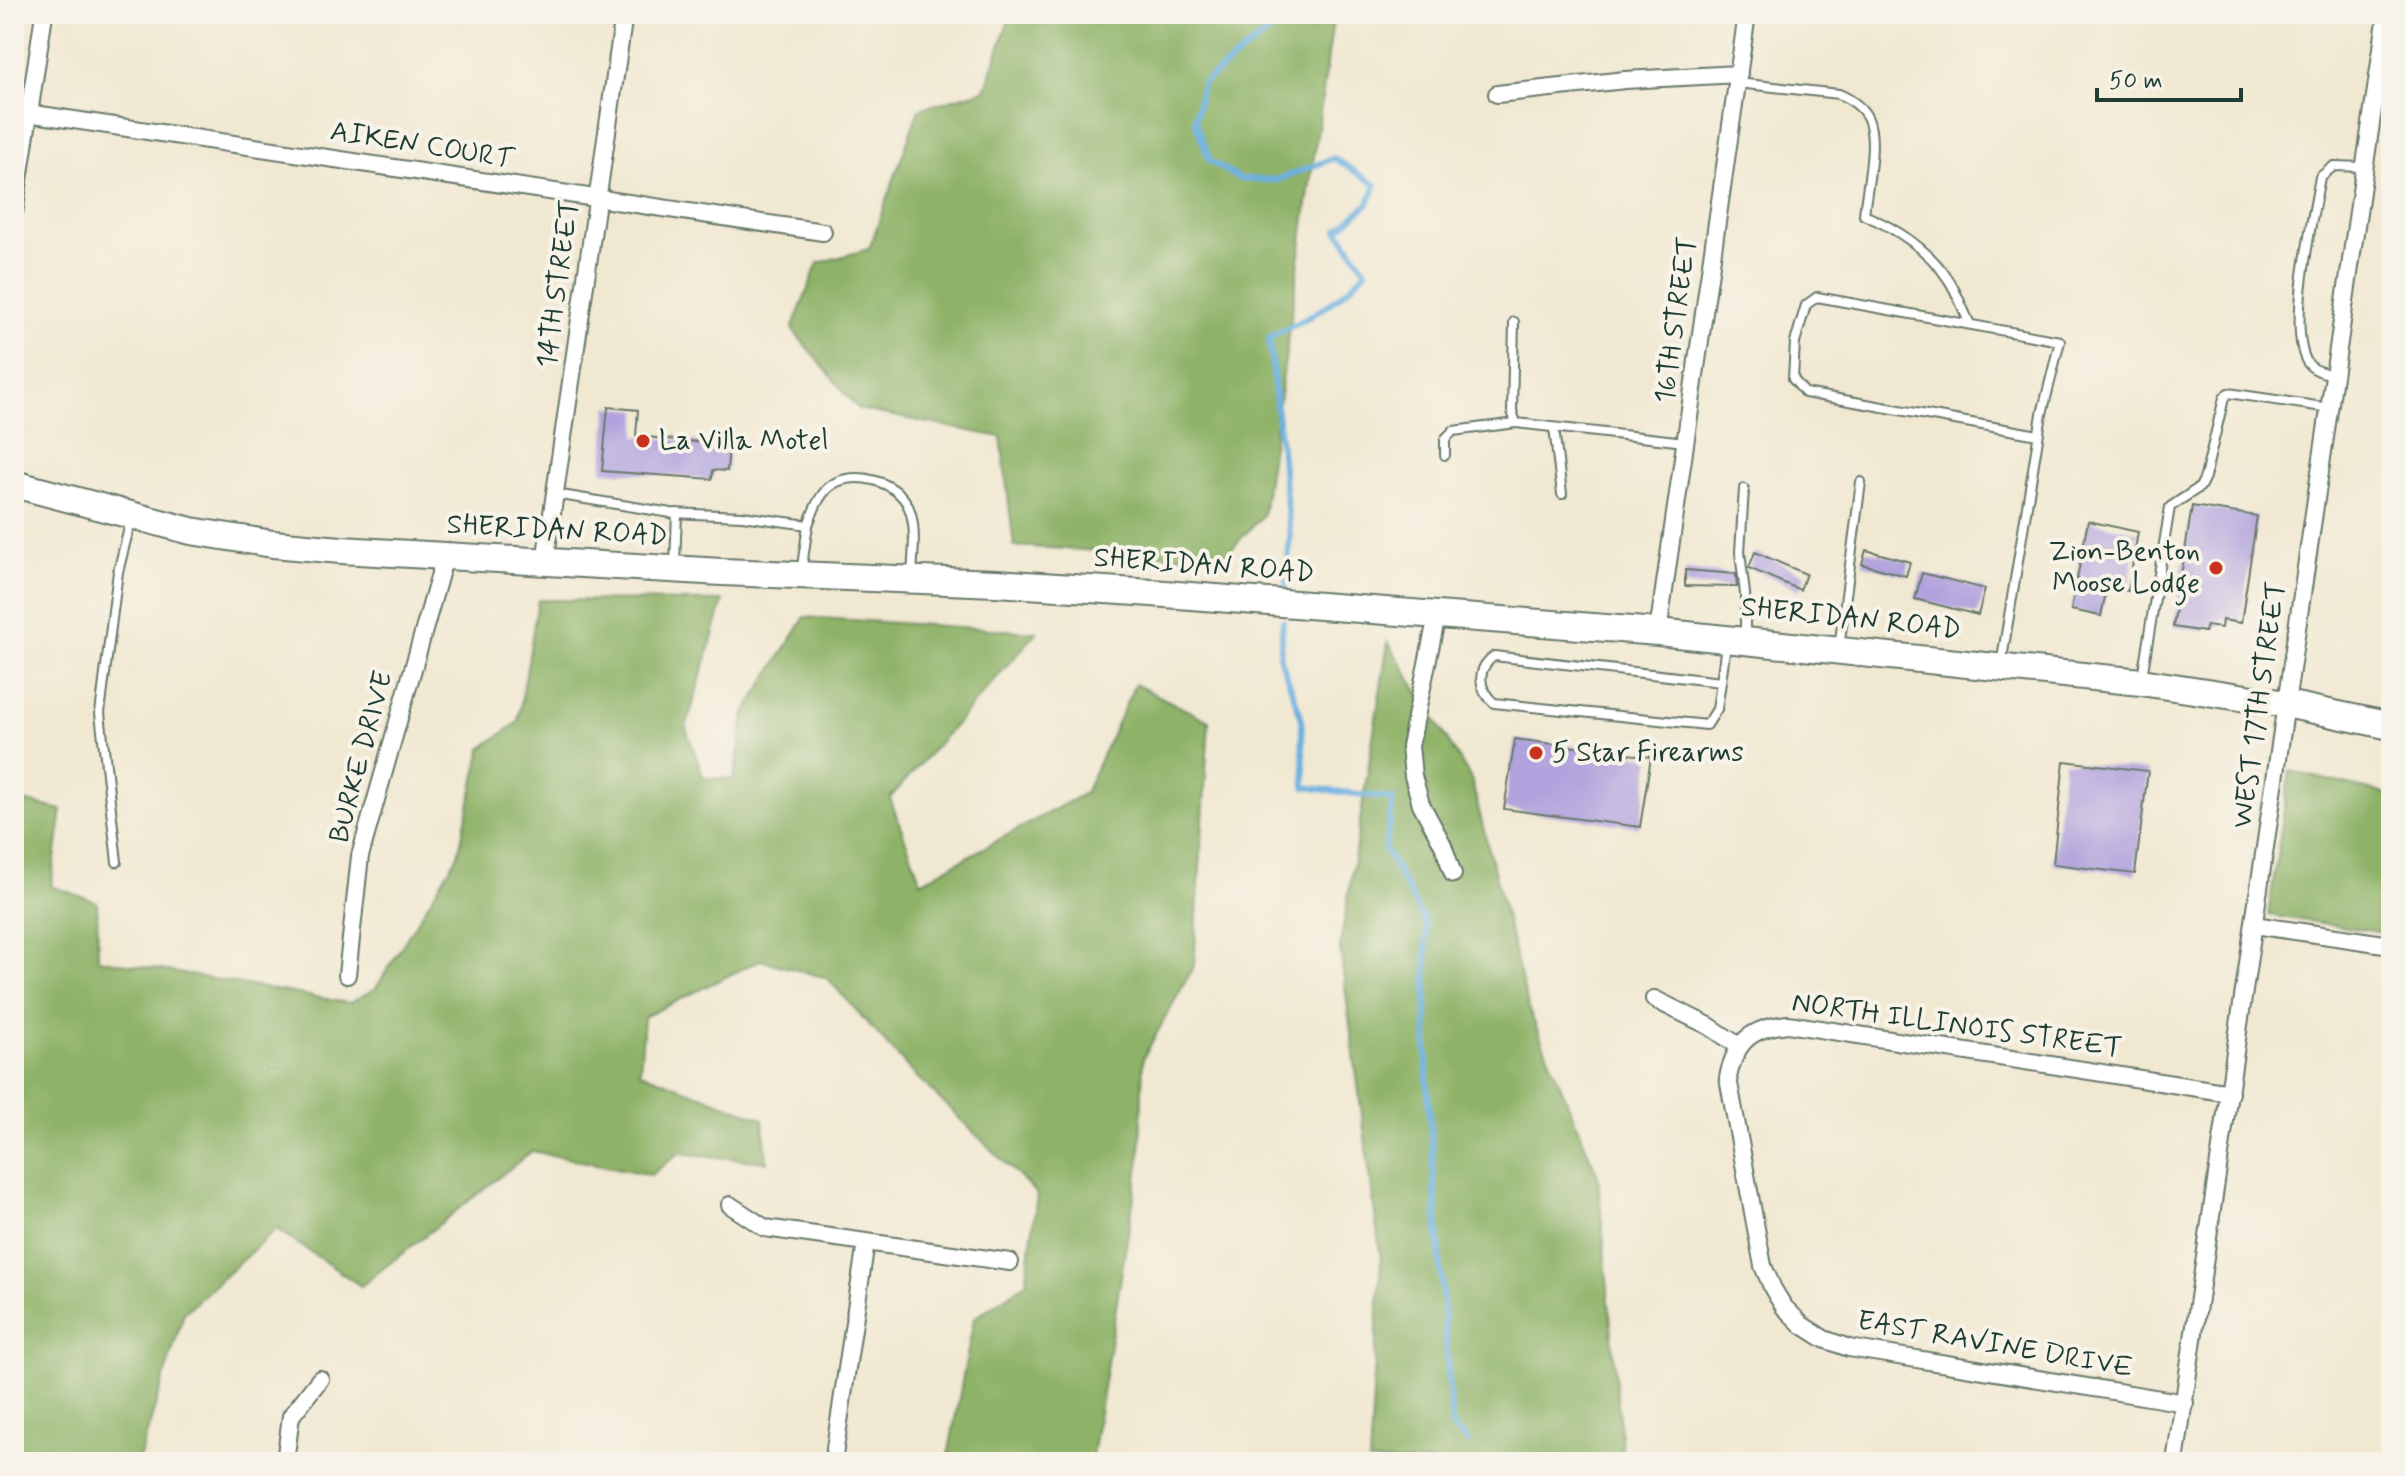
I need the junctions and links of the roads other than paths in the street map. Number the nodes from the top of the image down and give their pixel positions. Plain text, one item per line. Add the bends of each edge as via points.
1 (44, 14) edge
2 (624, 14) edge
3 (1747, 14) edge
4 (2387, 14) edge
5 (2386, 56) edge
6 (1738, 78) junction
7 (1497, 94) dead end
8 (21, 112) edge
9 (2365, 167) junction
10 (597, 199) junction
11 (14, 213) edge
12 (823, 232) dead end
13 (1514, 322) dead end
14 (1970, 324) junction
15 (2334, 375) junction
16 (2330, 408) junction
17 (1516, 423) junction
18 (1554, 428) junction
19 (2038, 435) junction
20 (1685, 442) junction
21 (1445, 455) dead end
22 (1861, 482) dead end
23 (14, 484) edge
24 (1744, 489) dead end
25 (555, 494) junction
26 (1562, 494) dead end
27 (677, 513) junction
28 (133, 515) junction
29 (808, 525) junction
30 (445, 556) junction
31 (545, 562) junction
32 (674, 570) junction
33 (800, 575) junction
34 (912, 580) junction
35 (1437, 615) junction
36 (1658, 632) junction
37 (1736, 640) junction
38 (1839, 649) junction
39 (2001, 666) junction
40 (1721, 682) junction
41 (2141, 682) junction
42 (2286, 704) junction
43 (2391, 726) edge
44 (117, 862) dead end
45 (1453, 874) dead end
46 (2254, 925) junction
47 (2391, 945) edge
48 (347, 975) dead end
49 (1654, 999) dead end
50 (1739, 1046) junction
51 (2230, 1093) junction
52 (730, 1205) dead end
53 (866, 1242) junction
54 (1010, 1262) dead end
55 (320, 1379) dead end
56 (2185, 1403) junction
57 (285, 1462) edge
58 (833, 1462) edge
59 (2175, 1462) edge

1 - 8 street
2 - 10 street, 14TH STREET
3 - 6 street, 16TH STREET
4 - 5 street, WEST 17TH STREET
5 - 9 street, WEST 17TH STREET
6 - 7 street via 1625,80
6 - 14 lane via 1839,94 1855,102 1868,119 1871,143 1864,215 1914,243 1936,263
6 - 20 street, 16TH STREET
8 - 10 street, AIKEN COURT
8 - 11 street
9 - 15 street, WEST 17TH STREET
9 - 15 lane via 2334,166 2320,177 2300,300 2308,363
10 - 12 street, AIKEN COURT
10 - 25 street, 14TH STREET
13 - 17 lane
14 - 19 lane via 2060,341
14 - 19 lane via 1817,297 1806,305 1795,342 1793,379 1805,393
15 - 16 street, WEST 17TH STREET
16 - 41 lane via 2228,393 2224,398 2205,477 2200,487 2170,507
16 - 42 street, WEST 17TH STREET
17 - 18 lane
17 - 21 lane via 1453,431 1445,439
18 - 20 lane
18 - 26 lane
19 - 39 lane
20 - 36 street, 16TH STREET
22 - 38 lane
23 - 28 main road, SHERIDAN ROAD
24 - 37 lane via 1740,552 1745,594
25 - 27 lane
25 - 31 street, 14TH STREET
27 - 29 lane
27 - 32 lane
28 - 30 main road, SHERIDAN ROAD via 273,544
28 - 44 lane via 118,572 100,713
29 - 33 lane
29 - 34 lane via 830,486 856,478 885,483 910,509
30 - 31 main road, SHERIDAN ROAD
30 - 48 street, BURKE DRIVE via 360,856
31 - 32 main road, SHERIDAN ROAD
32 - 33 main road, SHERIDAN ROAD
33 - 34 main road, SHERIDAN ROAD
34 - 35 main road, SHERIDAN ROAD
35 - 36 main road, SHERIDAN ROAD
35 - 45 street via 1410,746 1421,804
36 - 37 main road, SHERIDAN ROAD
37 - 38 main road, SHERIDAN ROAD
37 - 40 lane
38 - 39 main road, SHERIDAN ROAD
39 - 41 main road, SHERIDAN ROAD
40 - 40 lane via 1717,709 1707,725 1494,703 1484,695 1480,678 1485,662 1494,656
41 - 42 main road, SHERIDAN ROAD
42 - 43 main road, SHERIDAN ROAD
42 - 46 street, WEST 17TH STREET
46 - 47 street
46 - 51 street, WEST 17TH STREET
49 - 50 street
50 - 51 street, NORTH ILLINOIS STREET via 1766,1026 1788,1024
50 - 56 street, EAST RAVINE DRIVE via 1728,1078 1763,1266 1784,1307 1802,1325 1849,1348
51 - 56 street, WEST 17TH STREET
52 - 53 street via 765,1228
53 - 54 street
53 - 58 street
55 - 57 street via 291,1416
56 - 59 street, WEST 17TH STREET

